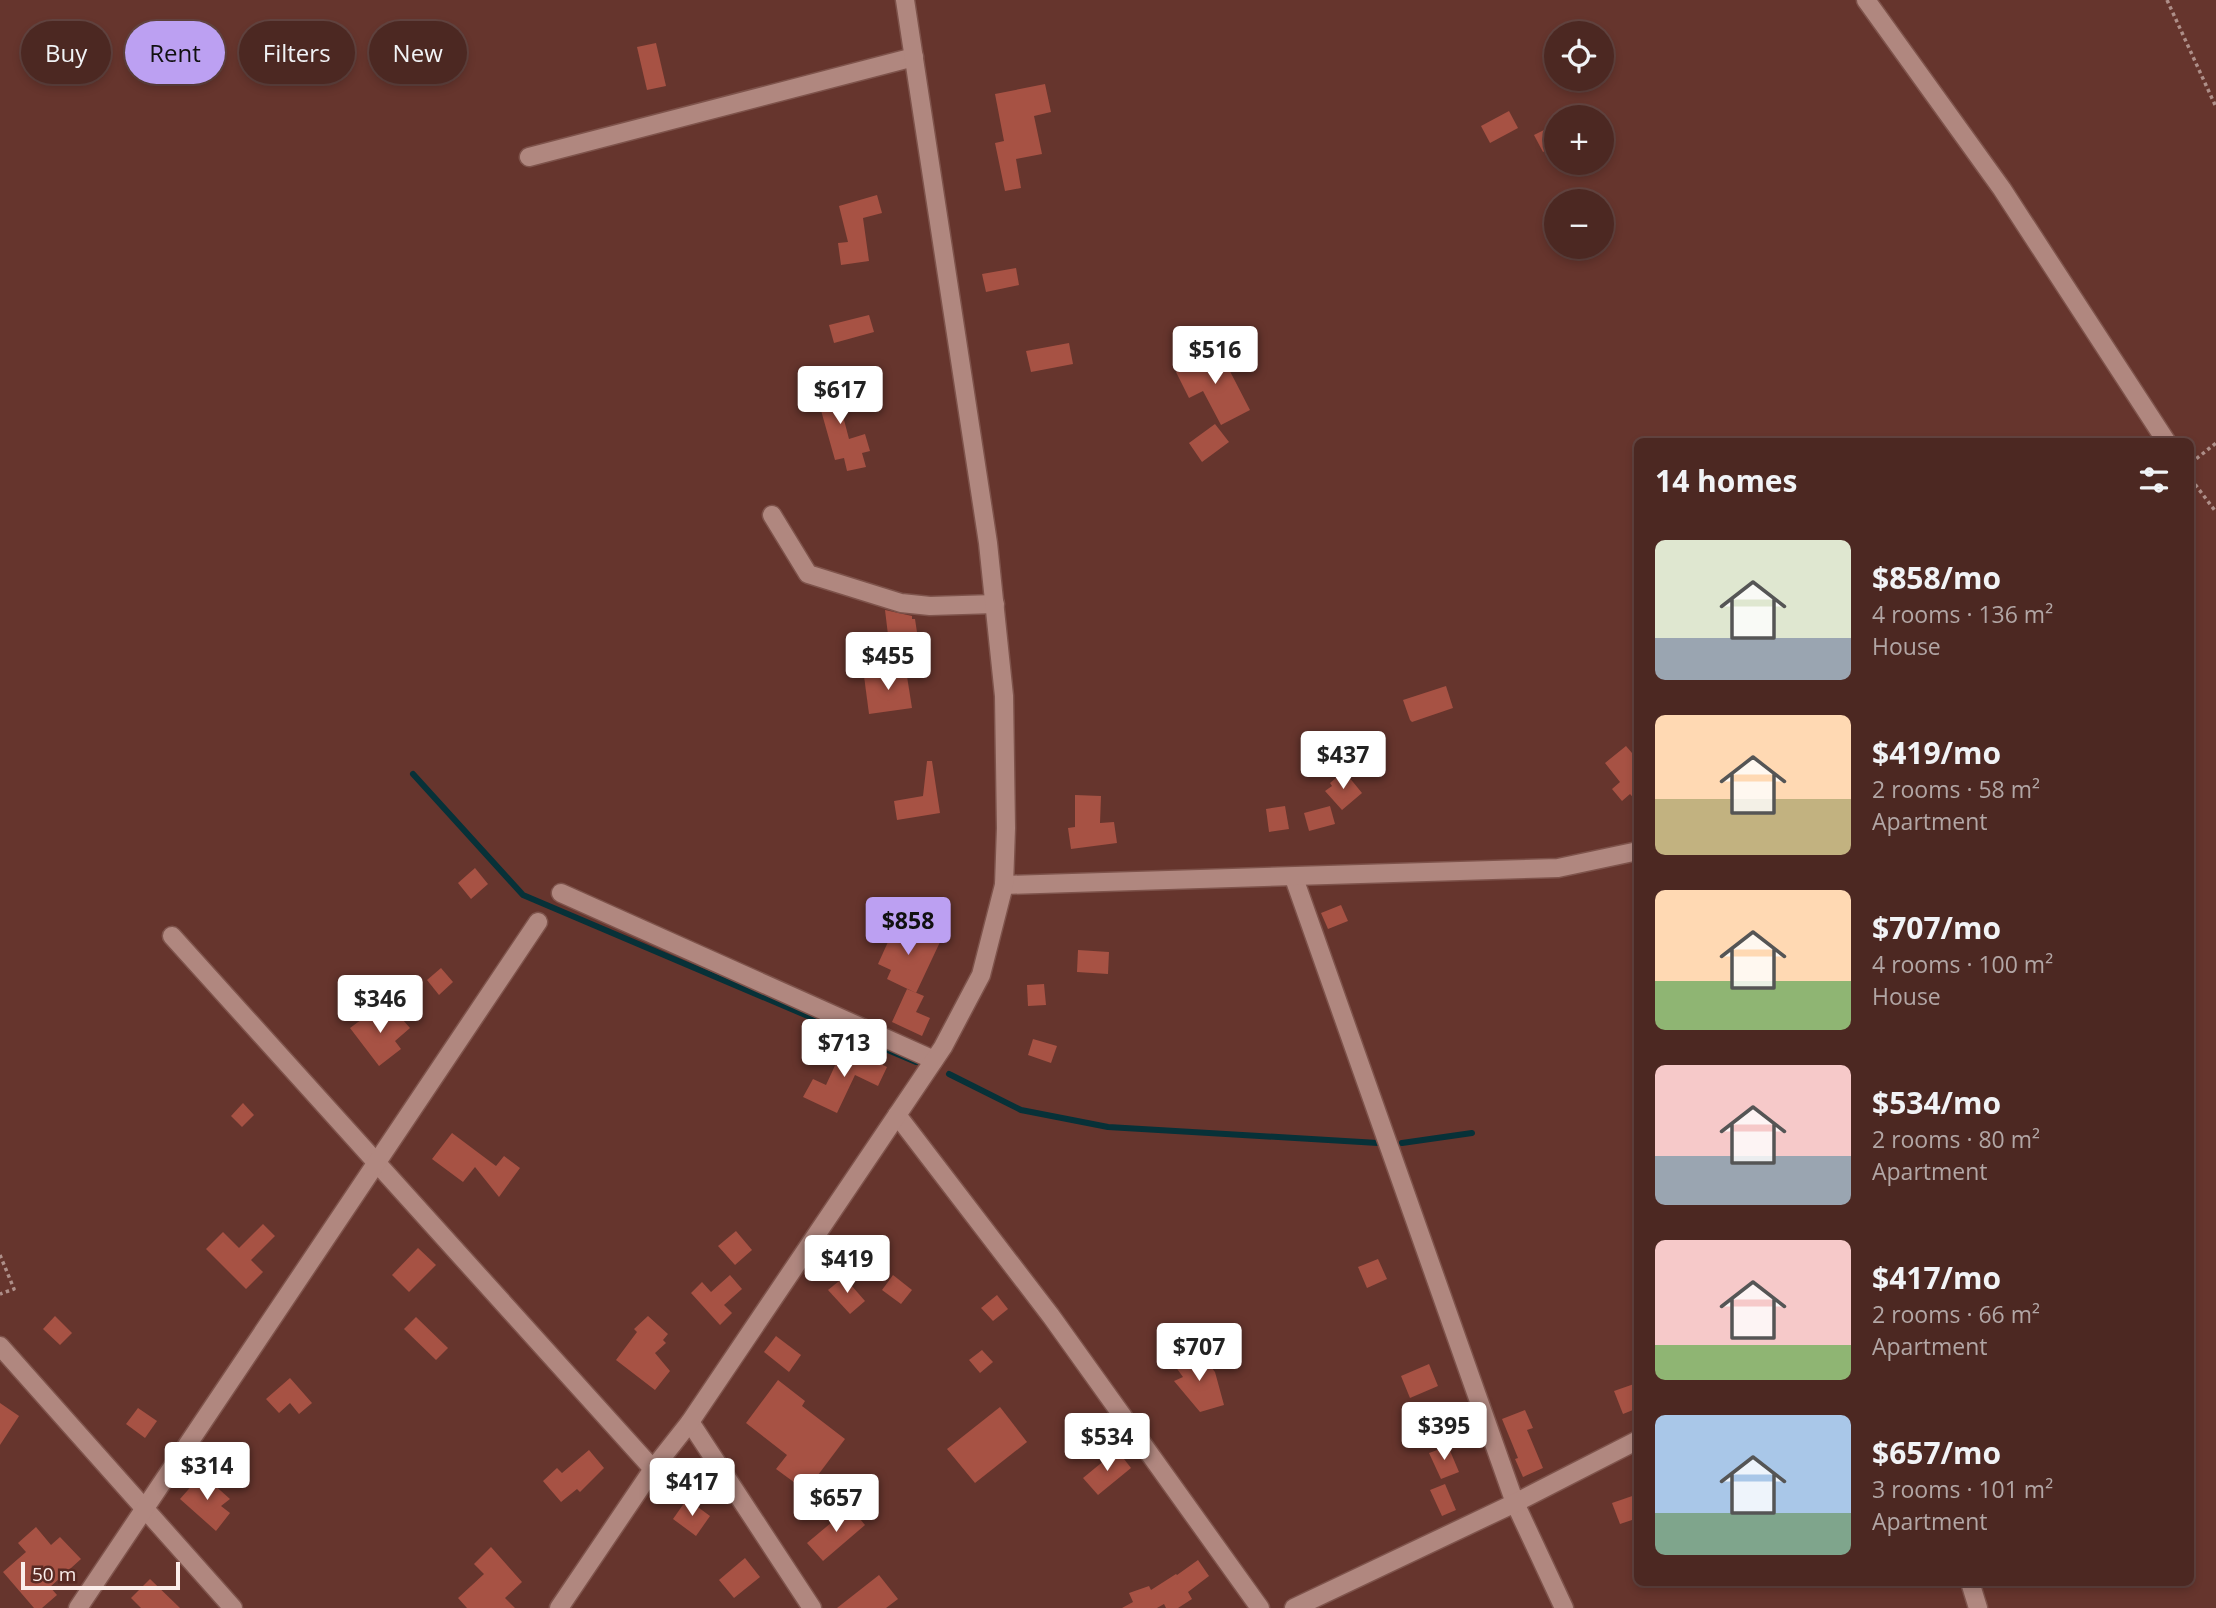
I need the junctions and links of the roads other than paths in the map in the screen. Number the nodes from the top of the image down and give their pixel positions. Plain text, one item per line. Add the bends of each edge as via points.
1 (905, 0) edge
2 (1866, 0) edge
3 (914, 57) junction
4 (529, 157) dead end
5 (2164, 438) edge
6 (772, 515) dead end
7 (995, 604) junction
8 (1634, 852) edge
9 (1294, 878) junction
10 (1004, 885) junction
11 (561, 893) dead end
12 (538, 922) dead end
13 (172, 936) dead end
14 (934, 1060) junction
15 (897, 1115) junction
16 (376, 1162) junction
17 (0, 1346) edge
18 (690, 1422) junction
19 (1634, 1442) edge
20 (653, 1469) junction
21 (1515, 1503) junction
22 (145, 1508) junction
23 (1971, 1586) edge
24 (78, 1608) edge
25 (233, 1608) edge
26 (559, 1608) edge
27 (812, 1608) edge
28 (1260, 1608) edge
29 (1294, 1608) edge
30 (1564, 1608) edge
31 (1978, 1608) edge

1 - 3 street
2 - 5 street via 2002,189
3 - 4 street
3 - 7 street
6 - 7 street via 808,574 901,603
7 - 10 street via 1004,696
8 - 9 street via 1558,868
9 - 10 street
9 - 21 street
10 - 14 street via 981,975
11 - 14 street
12 - 16 street
13 - 16 street
14 - 15 street
15 - 18 street
15 - 28 street via 1051,1316
16 - 20 street
16 - 22 street
17 - 22 street
18 - 20 street
18 - 27 street
19 - 21 street
20 - 26 street
21 - 29 street
21 - 30 street
22 - 24 street
22 - 25 street
23 - 31 street

